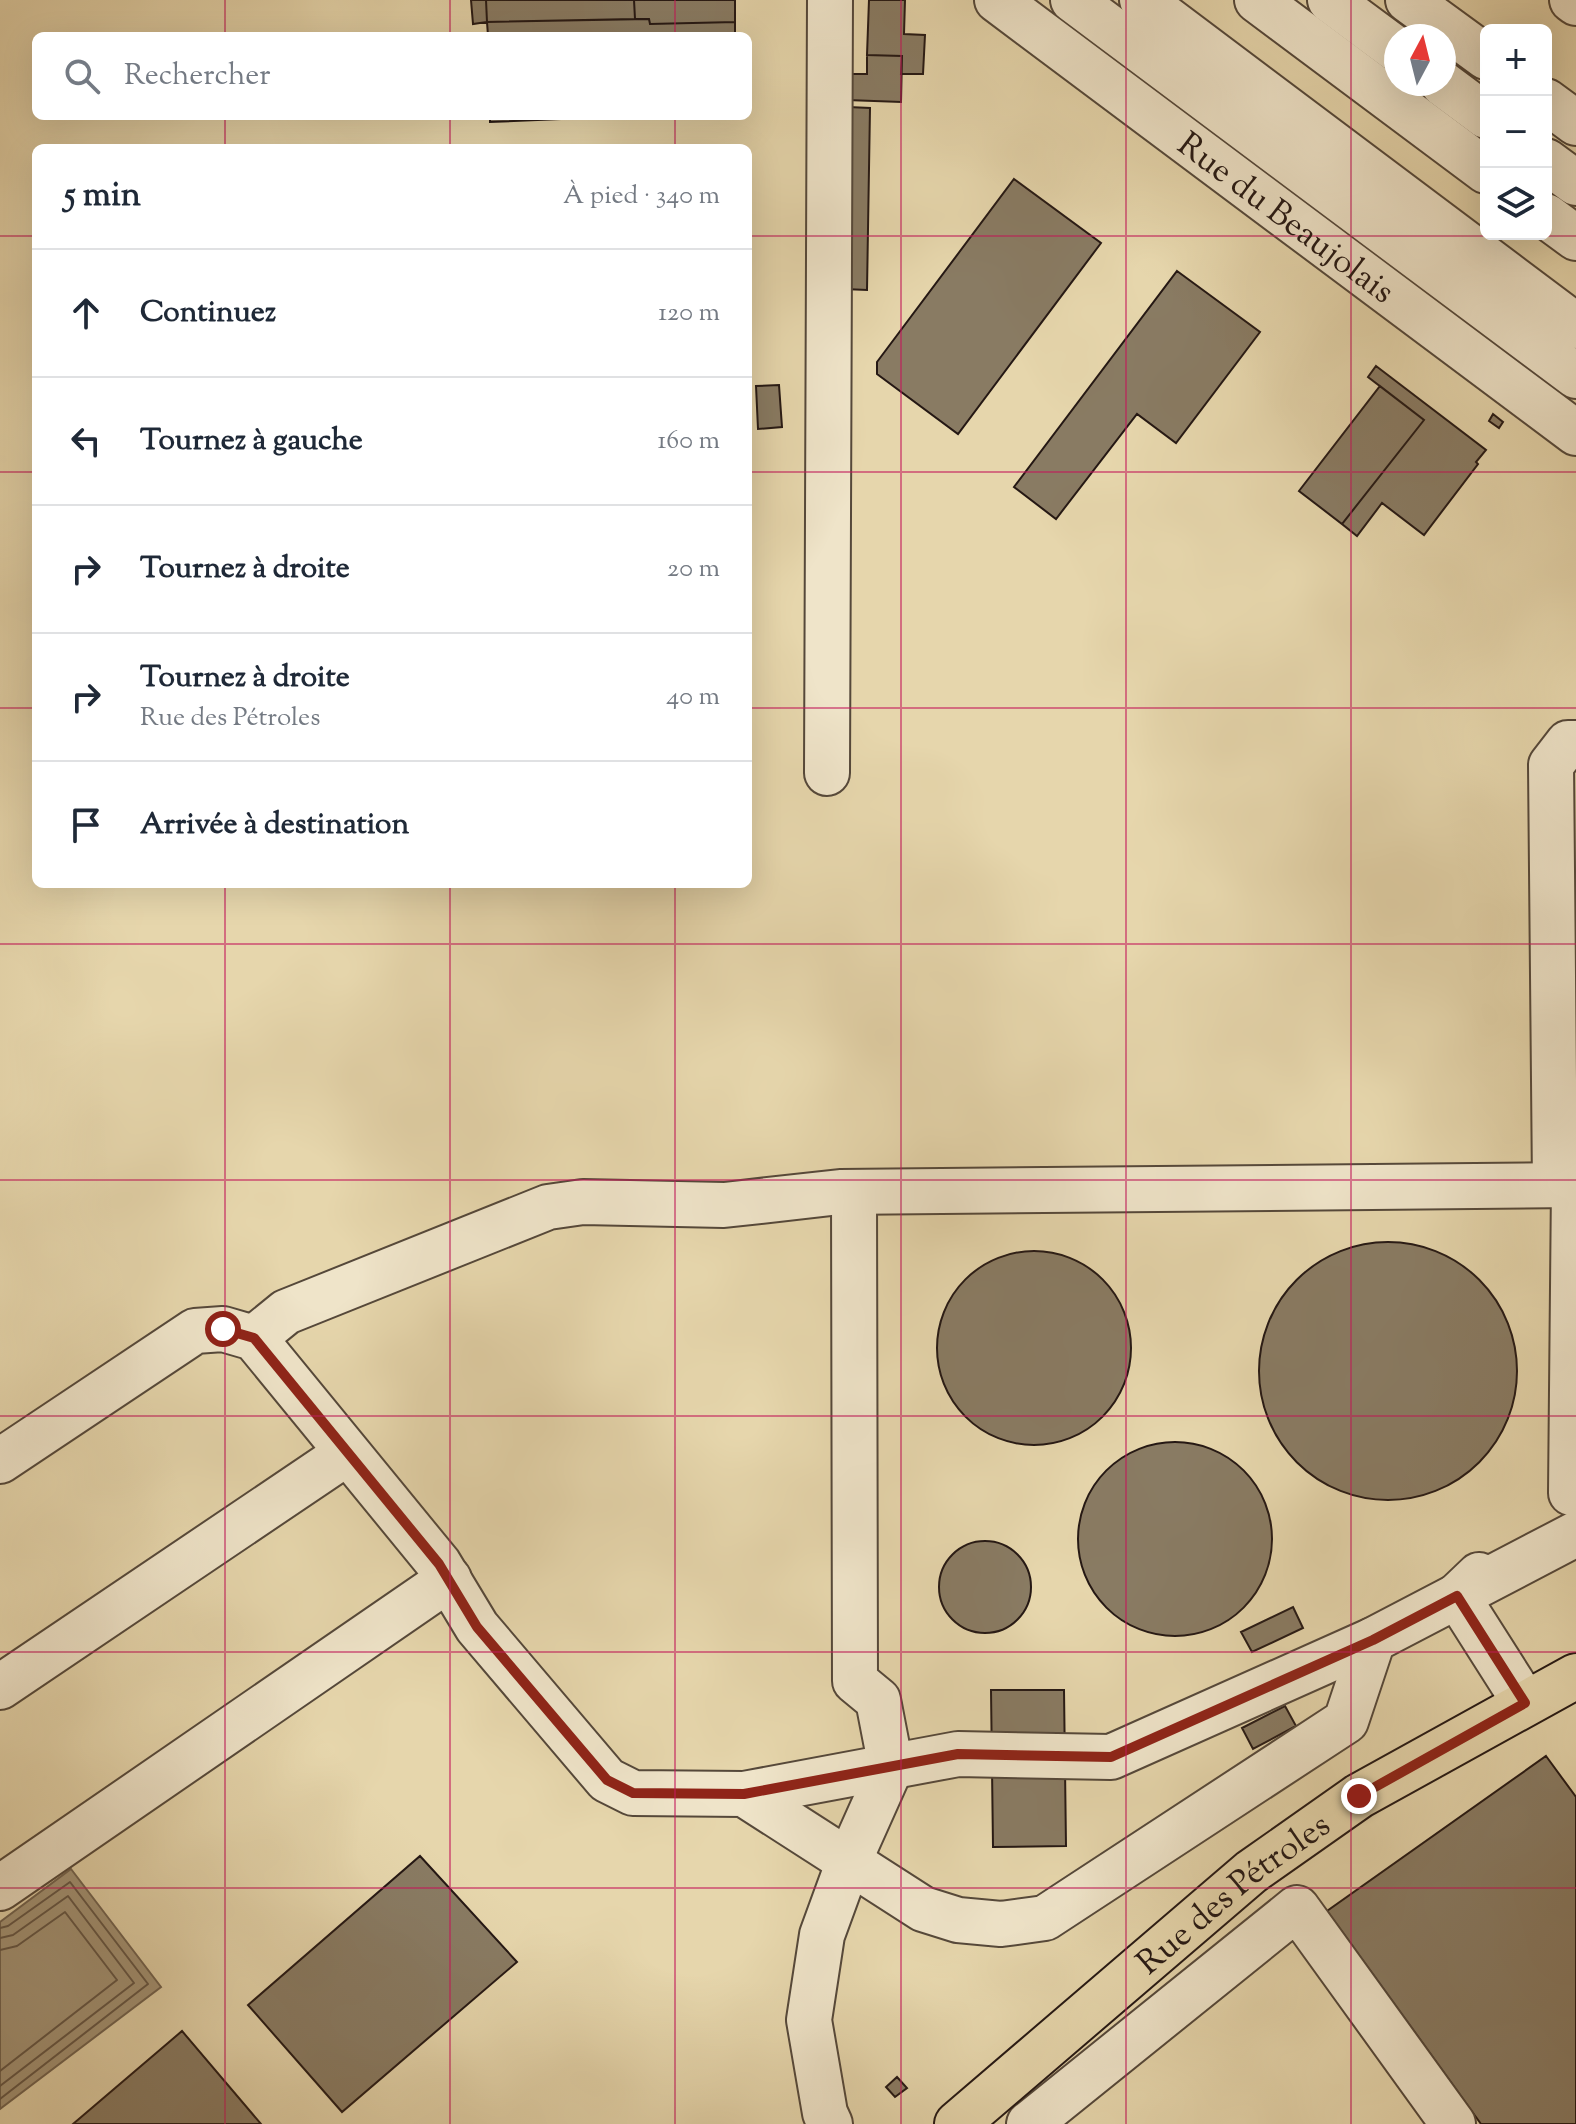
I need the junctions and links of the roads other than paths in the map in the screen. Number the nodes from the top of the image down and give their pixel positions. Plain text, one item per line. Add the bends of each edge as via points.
1 (830, 0) edge
2 (997, 0) edge
3 (1073, 0) edge
4 (1142, 0) edge
5 (1257, 0) edge
6 (1330, 0) edge
7 (1408, 0) edge
8 (1384, 40) edge
9 (1480, 53) edge
10 (1456, 94) edge
11 (1552, 105) edge
12 (1480, 112) edge
13 (1576, 123) edge
14 (1552, 165) edge
15 (1482, 168) edge
16 (1576, 183) edge
17 (1552, 220) edge
18 (1576, 238) edge
19 (1576, 326) edge
20 (1576, 376) edge
21 (1576, 433) edge
22 (1576, 743) edge
23 (827, 773) dead end
24 (1568, 1185) edge
25 (854, 1192) junction
26 (254, 1338) junction
27 (347, 1453) junction
28 (0, 1461) edge
29 (1574, 1506) edge
30 (449, 1579) junction
31 (1457, 1596) junction
32 (1373, 1640) junction
33 (1576, 1676) edge
34 (0, 1687) edge
35 (1525, 1703) junction
36 (891, 1767) junction
37 (744, 1794) junction
38 (849, 1861) junction
39 (0, 1888) edge
40 (830, 2124) edge
41 (957, 2124) edge
42 (1029, 2124) edge
43 (1453, 2124) edge

1 - 23 street
2 - 21 street, Rue du Beaujolais
3 - 20 street
4 - 19 street
5 - 15 street
6 - 8 street
7 - 9 street
10 - 12 street
11 - 13 street
14 - 16 street
17 - 18 street
22 - 24 street via 1568,743 1551,765
24 - 25 street
24 - 29 street
25 - 26 street via 724,1205 583,1202 548,1207 286,1312
25 - 36 street via 855,1681 878,1700
26 - 27 street
26 - 28 street via 223,1329 195,1331
27 - 30 street
27 - 34 street
29 - 31 street
30 - 37 street via 477,1627 607,1780 633,1793
30 - 39 street
31 - 32 street
31 - 35 street
32 - 36 street via 1111,1757 958,1754
32 - 38 street via 1346,1721 1045,1918 1001,1924 958,1920 923,1909
33 - 35 main road, Rue des Pétroles
35 - 41 main road, Rue des Pétroles via 1359,1796 1251,1872
36 - 37 street
36 - 38 street
37 - 38 street
38 - 40 street via 822,1935 809,2020
42 - 43 street via 1297,1908

